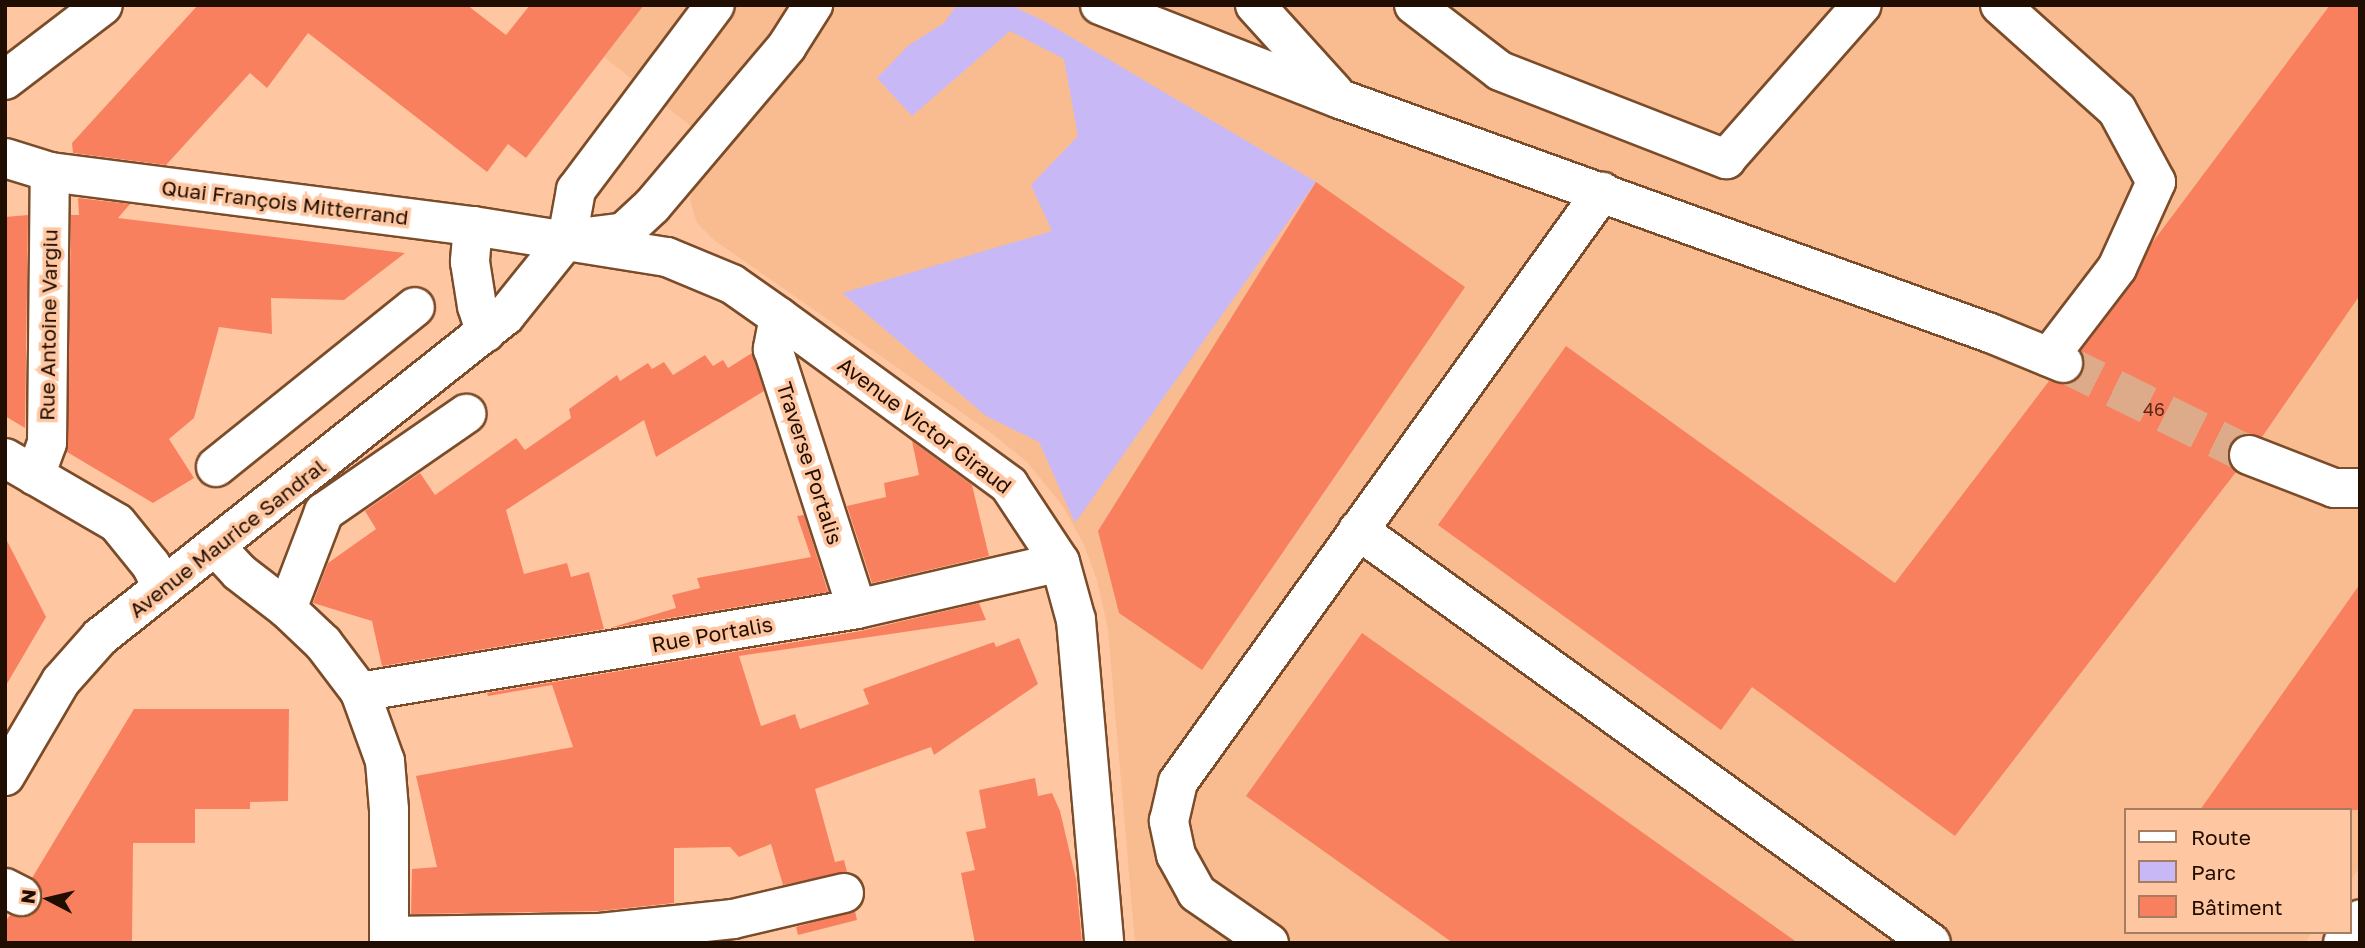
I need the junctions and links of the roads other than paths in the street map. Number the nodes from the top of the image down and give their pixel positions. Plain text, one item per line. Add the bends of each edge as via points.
1 (103, 5) edge
2 (715, 5) edge
3 (813, 5) edge
4 (1100, 5) edge
5 (1255, 5) edge
6 (1414, 5) edge
7 (1862, 5) edge
8 (2000, 5) edge
9 (5, 80) edge
10 (1340, 99) junction
11 (5, 158) edge
12 (50, 172) junction
13 (1602, 192) junction
14 (473, 226) junction
15 (567, 239) junction
16 (415, 307) dead end
17 (779, 317) junction
18 (486, 333) junction
19 (300, 402) junction
20 (466, 414) dead end
21 (335, 453) junction
22 (2249, 455) tunnel mouth
23 (20, 467) edge
24 (216, 467) dead end
25 (2360, 488) edge
26 (1358, 530) junction
27 (215, 546) junction
28 (1060, 562) junction
29 (162, 587) junction
30 (287, 609) junction
31 (857, 609) junction
32 (360, 692) junction
33 (5, 776) edge
34 (844, 893) dead end
35 (389, 940) edge
36 (1104, 943) edge
37 (1269, 943) edge
38 (1931, 943) edge

1 - 9 street
2 - 15 street via 576,190
3 - 15 street via 787,46 652,206 624,232
4 - 10 street
5 - 10 street
6 - 7 street via 1500,71 1726,159
8 - 13 street via 2117,110 2156,182 2116,268 2056,360
10 - 13 street
11 - 12 street, Quai François Mitterrand
12 - 14 street, Quai François Mitterrand
12 - 23 street, Rue Antoine Vargiu via 47,443
13 - 26 street
14 - 15 street, Quai François Mitterrand
14 - 18 street via 470,262
15 - 17 street, Avenue Victor Giraud via 698,267
15 - 18 street, Avenue Maurice Sandral
16 - 19 street
17 - 28 street, Avenue Victor Giraud via 1009,485
17 - 31 street, Traverse Portalis via 773,349
18 - 21 street, Avenue Maurice Sandral
19 - 21 street
19 - 24 street
20 - 30 street via 324,512
21 - 27 street, Avenue Maurice Sandral
22 - 25 street via 2334,488
23 - 29 street via 117,523 151,565
26 - 37 street via 1178,782 1169,821 1176,855 1197,893
26 - 38 street
27 - 29 street, Avenue Maurice Sandral
27 - 30 street via 239,572
28 - 31 street, Rue Portalis
28 - 36 street, Avenue Victor Giraud via 1076,620
29 - 33 street, Avenue Maurice Sandral via 100,637 61,681
30 - 32 street via 323,643
31 - 32 street, Rue Portalis
32 - 35 street via 385,761
34 - 35 street via 733,919 600,933

